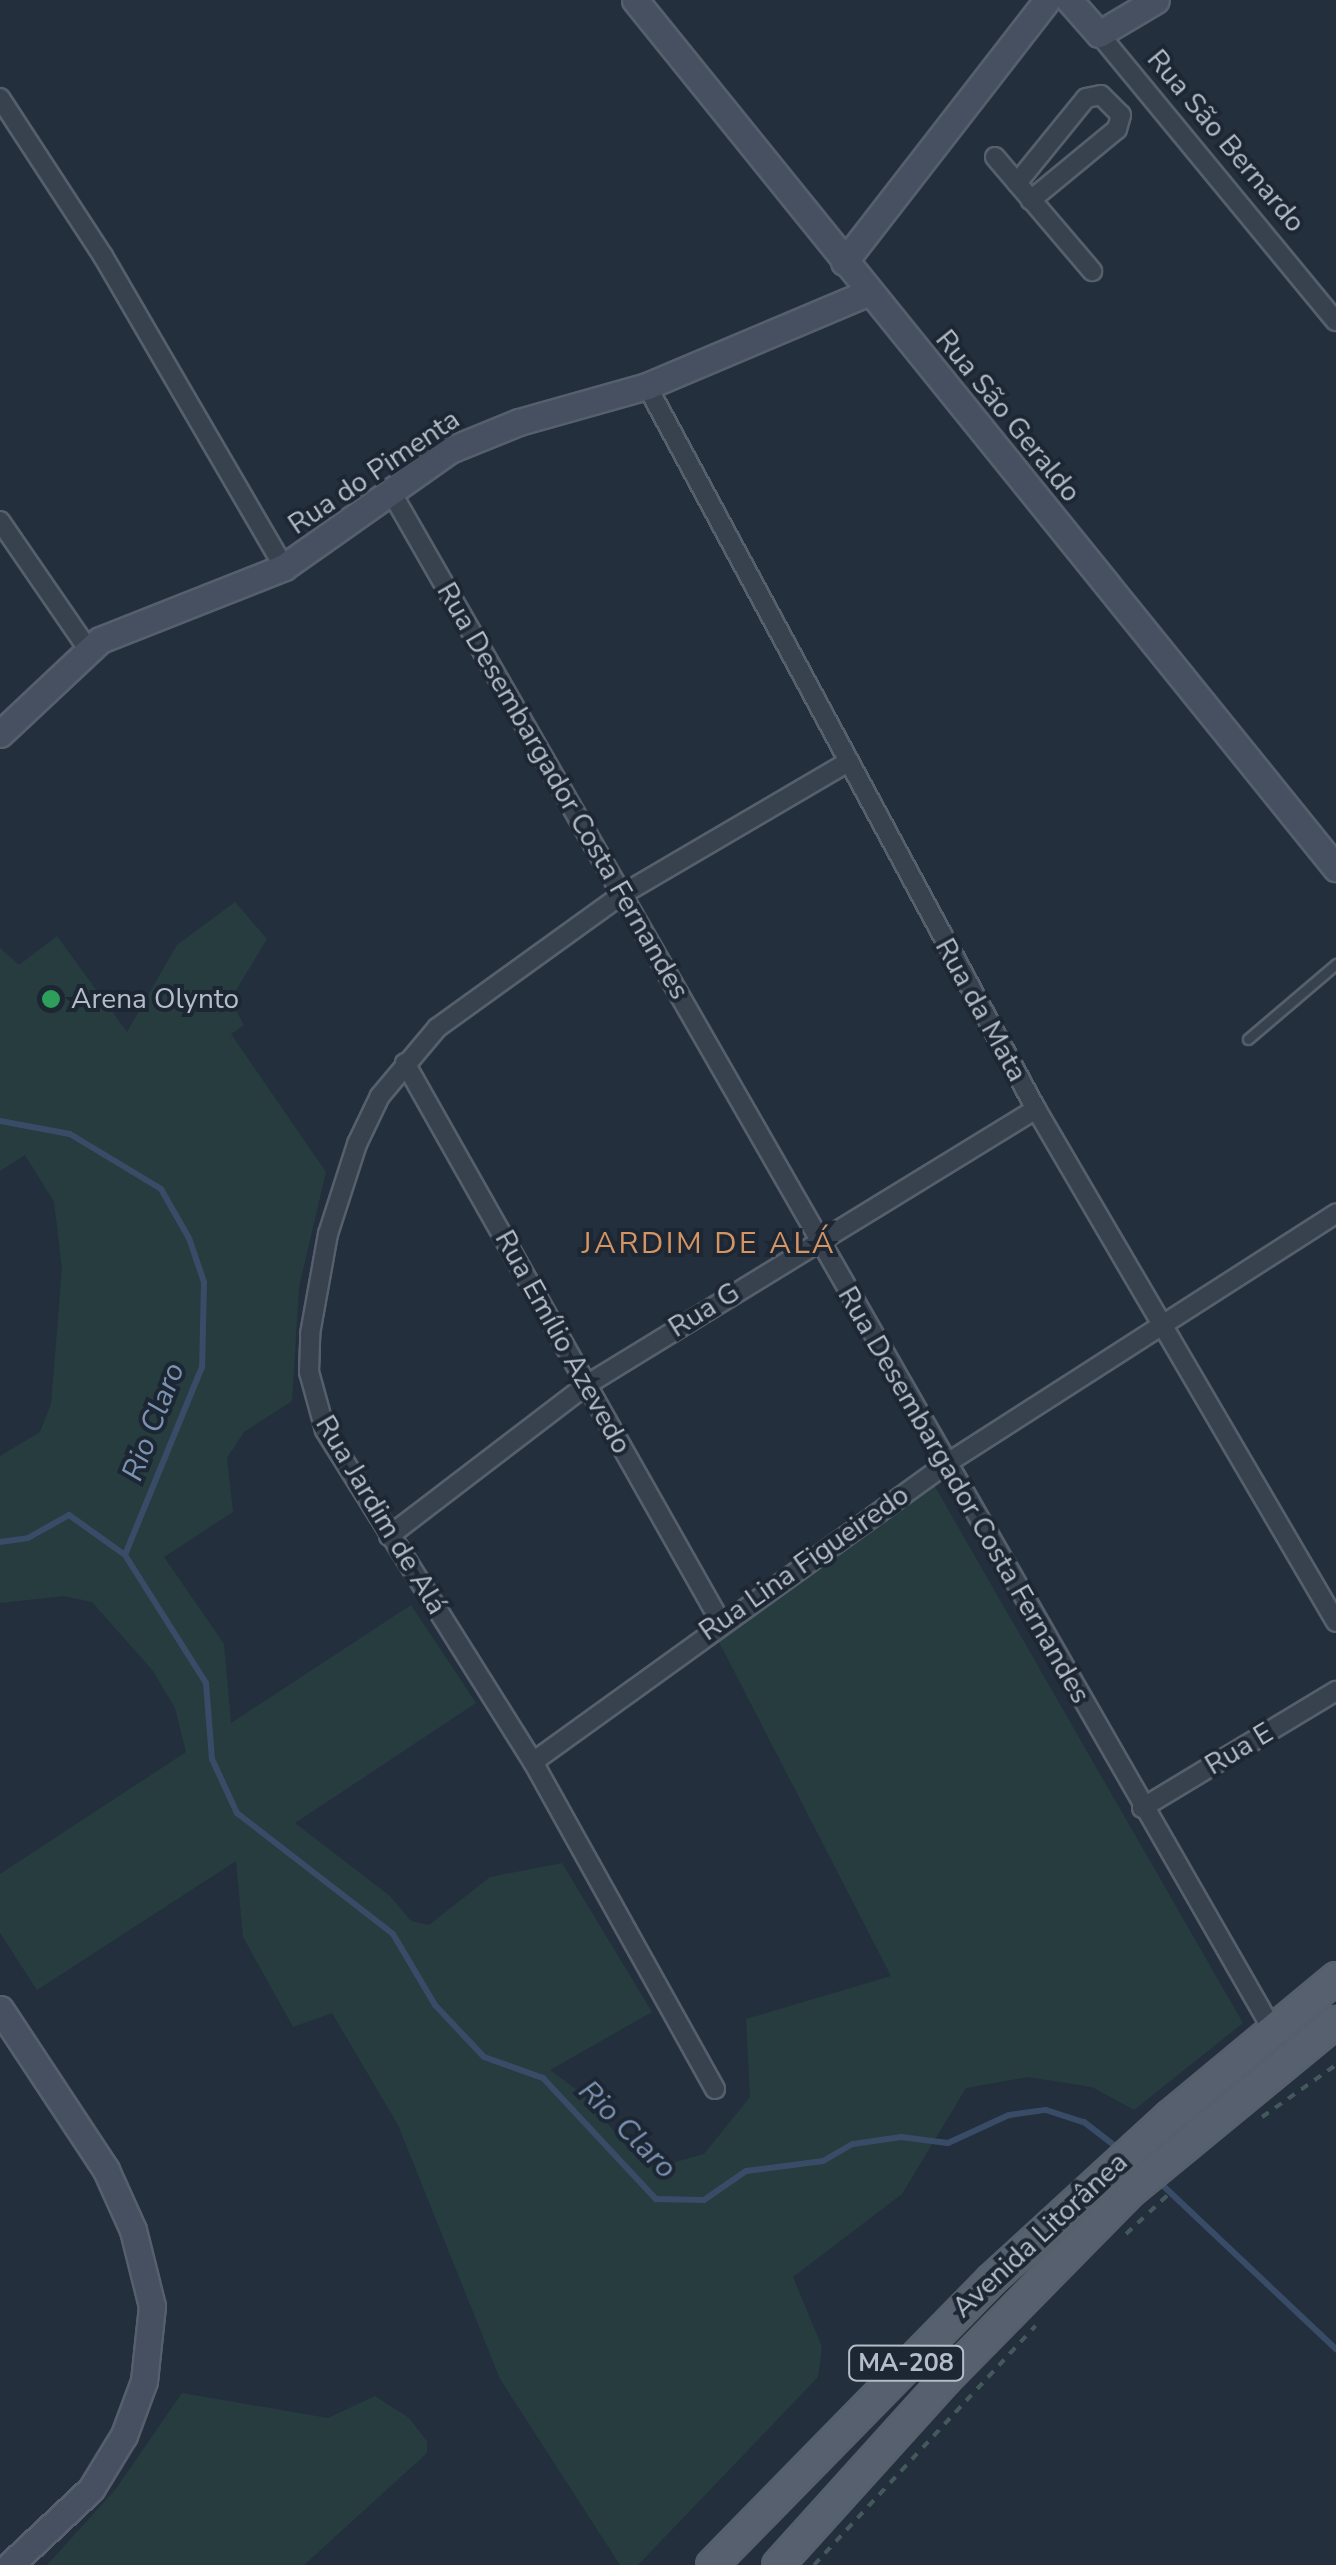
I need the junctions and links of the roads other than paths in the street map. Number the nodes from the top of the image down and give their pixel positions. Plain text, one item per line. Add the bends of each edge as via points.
1 (635, 0) edge
2 (1048, 0) edge
3 (1069, 0) edge
4 (1156, 0) edge
5 (1099, 34) junction
6 (1137, 81) junction
7 (0, 98) edge
8 (1111, 104) junction
9 (995, 157) dead end
10 (1017, 183) junction
11 (1031, 200) junction
12 (844, 262) junction
13 (1092, 271) dead end
14 (869, 292) junction
15 (1336, 321) edge
16 (646, 386) junction
17 (390, 490) junction
18 (0, 521) edge
19 (284, 568) junction
20 (88, 649) junction
21 (0, 734) edge
22 (844, 764) junction
23 (1336, 868) edge
24 (623, 894) junction
25 (1336, 964) edge
26 (1248, 1039) dead end
27 (406, 1063) junction
28 (1036, 1109) junction
29 (1336, 1214) edge
30 (816, 1240) junction
31 (1162, 1330) junction
32 (588, 1384) junction
33 (950, 1462) junction
34 (389, 1536) junction
35 (720, 1621) junction
36 (1336, 1622) edge
37 (1336, 1691) edge
38 (533, 1762) junction
39 (1142, 1808) junction
40 (1336, 1978) edge
41 (0, 2009) edge
42 (1336, 2022) edge
43 (1272, 2029) junction
44 (1336, 2044) edge
45 (714, 2088) dead end
46 (1242, 2115) junction
47 (713, 2562) edge
48 (10, 2565) edge
49 (778, 2565) edge

1 - 12 street, Rua São Geraldo
2 - 12 street
3 - 5 street, Rua São Bernardo
4 - 5 street
5 - 6 street, Rua São Bernardo
6 - 8 street
6 - 15 street, Rua São Bernardo
7 - 19 street via 103,256
8 - 10 street via 1101,95 1080,102
8 - 11 street via 1121,116 1117,129
9 - 10 street
10 - 11 street
11 - 13 street
12 - 14 street, Rua São Geraldo
14 - 16 street, Rua do Pimenta
14 - 23 street, Rua São Geraldo
16 - 17 street, Rua do Pimenta via 485,433
16 - 22 street, Rua da Mata
17 - 19 street, Rua do Pimenta
17 - 24 street, Rua Desembargador Costa Fernandes
18 - 20 street
19 - 20 street, Rua do Pimenta via 140,619
20 - 21 street, Rua do Pimenta
22 - 24 street, Rua Jardim de Alá
22 - 28 street, Rua da Mata
24 - 27 street, Rua Jardim de Alá via 471,1001
24 - 30 street, Rua Desembargador Costa Fernandes
25 - 26 lane
27 - 32 street, Rua Emílio Azevedo
27 - 34 street, Rua Jardim de Alá via 380,1096 342,1184 310,1334 310,1372 324,1430
28 - 30 street, Rua G
28 - 31 street, Rua da Mata
29 - 31 street, Rua Lina Figueiredo
30 - 32 street, Rua G
30 - 33 street, Rua Desembargador Costa Fernandes
31 - 33 street, Rua Lina Figueiredo
31 - 36 street, Rua da Mata
32 - 34 street, Rua G
32 - 35 street, Rua Emílio Azevedo
33 - 35 street, Rua Lina Figueiredo
33 - 39 street, Rua Desembargador Costa Fernandes
34 - 38 street, Rua Jardim de Alá
35 - 38 street, Rua Lina Figueiredo
37 - 39 street, Rua E
38 - 45 street, Rua Jardim de Alá
39 - 43 street, Rua Desembargador Costa Fernandes
40 - 43 main road, Avenida Litorânea / MA-208
41 - 48 street via 106,2170 133,2230 152,2306 144,2382 124,2434 91,2488
42 - 46 main road, Avenida Litorânea / MA-208
43 - 47 main road, Avenida Litorânea / MA-208 via 1109,2170 914,2355
44 - 46 main road
46 - 49 main road, Avenida Litorânea / MA-208 via 1192,2138 1144,2198 945,2380

